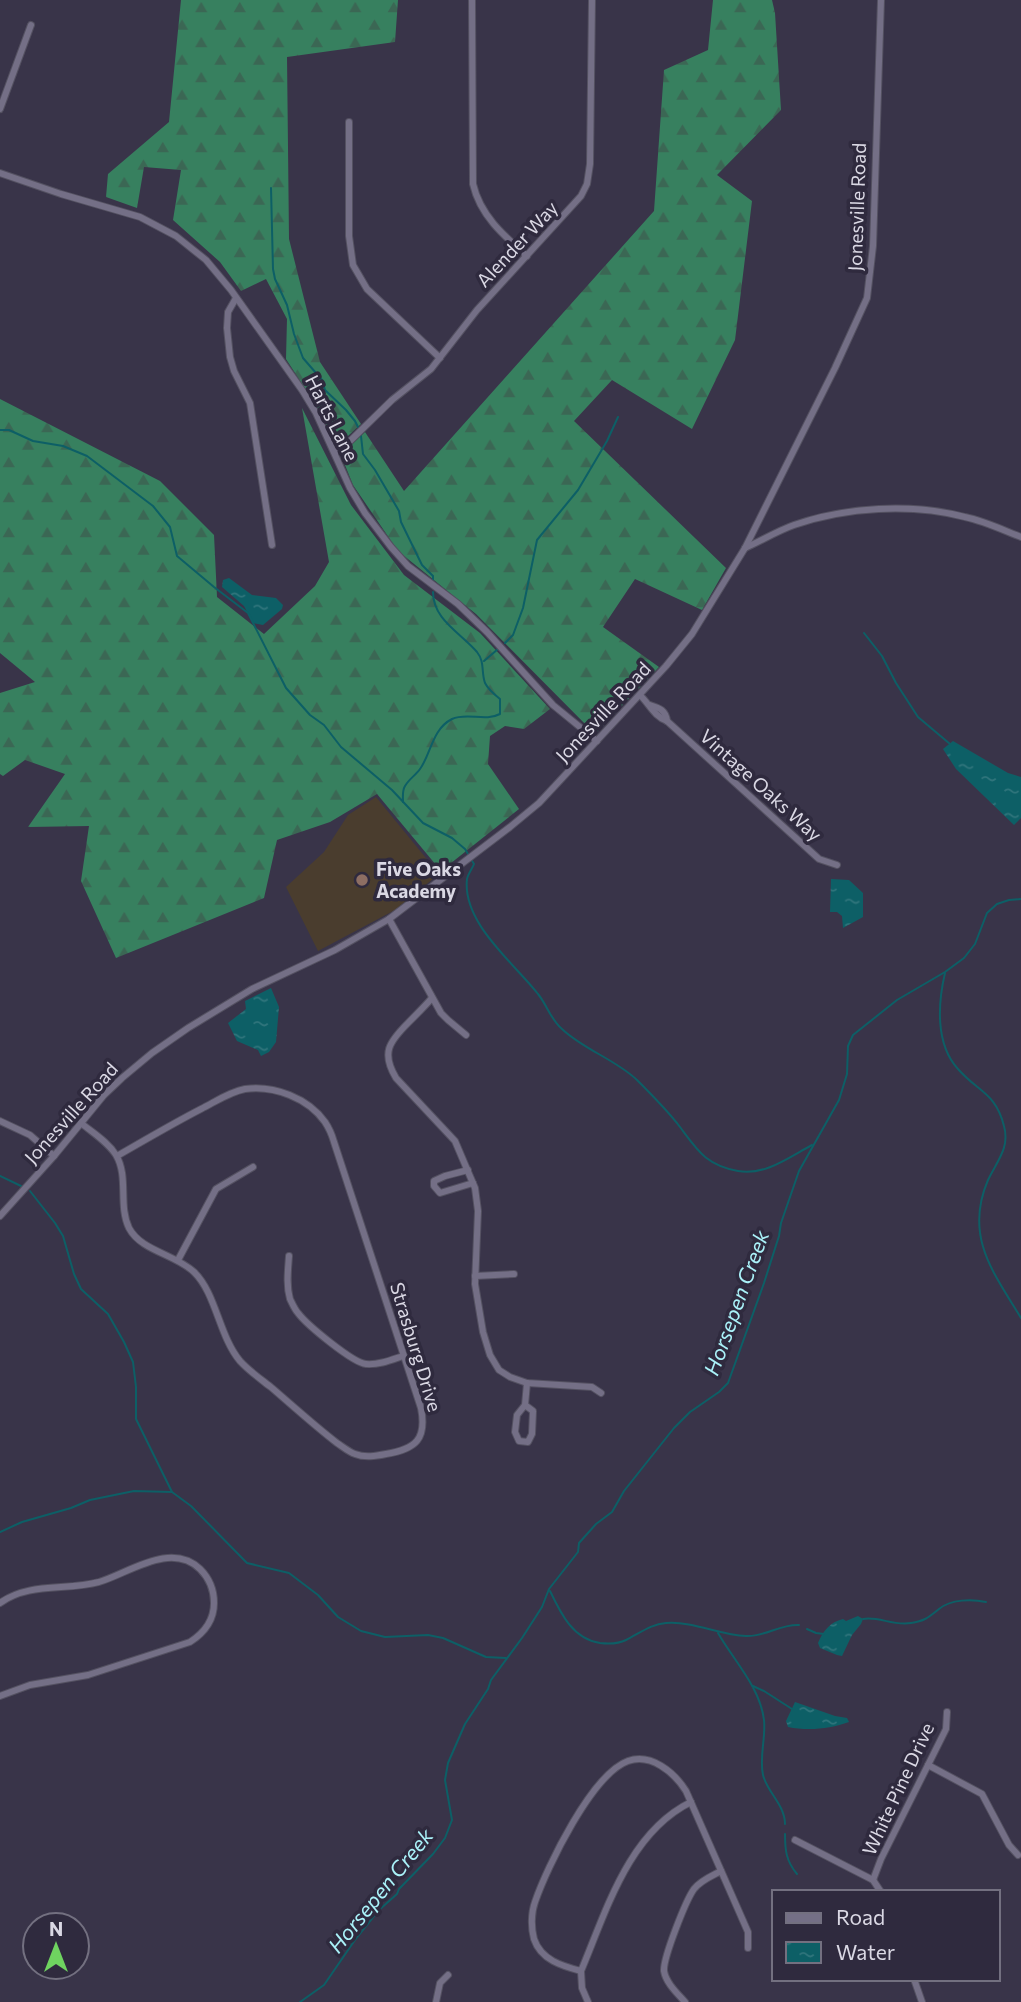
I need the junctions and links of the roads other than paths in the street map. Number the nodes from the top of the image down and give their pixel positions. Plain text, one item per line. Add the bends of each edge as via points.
1 (472, 0) edge
2 (592, 0) edge
3 (881, 0) edge
4 (31, 25) dead end
5 (0, 109) edge
6 (349, 122) dead end
7 (0, 173) edge
8 (527, 256) junction
9 (236, 298) junction
10 (440, 358) junction
11 (335, 452) junction
12 (1021, 537) edge
13 (272, 545) dead end
14 (745, 548) junction
15 (640, 695) junction
16 (597, 741) junction
17 (836, 865) dead end
18 (389, 919) junction
19 (432, 998) junction
20 (466, 1035) dead end
21 (0, 1121) edge
22 (81, 1123) junction
23 (54, 1156) junction
24 (117, 1156) junction
25 (253, 1167) dead end
26 (468, 1170) junction
27 (473, 1182) junction
28 (0, 1216) edge
29 (289, 1256) dead end
30 (178, 1260) junction
31 (514, 1274) dead end
32 (475, 1276) junction
33 (403, 1356) junction
34 (527, 1384) junction
35 (601, 1393) dead end
36 (525, 1405) junction
37 (0, 1603) edge
38 (0, 1696) edge
39 (947, 1712) dead end
40 (928, 1765) junction
41 (691, 1802) junction
42 (795, 1840) dead end
43 (1018, 1855) dead end
44 (721, 1871) junction
45 (873, 1880) junction
46 (880, 1890) edge
47 (748, 1948) dead end
48 (581, 1971) junction
49 (448, 1975) dead end
50 (915, 1981) edge
51 (436, 2002) edge
52 (588, 2002) edge
53 (685, 2002) edge
54 (922, 2002) edge

1 - 8 street via 472,184 485,215
2 - 8 street, Alender Way via 589,178 578,201
3 - 14 street, Jonesville Road via 867,298
4 - 5 street
6 - 10 street via 353,265 372,294
7 - 9 street, Harts Lane via 155,224 197,252
8 - 10 street, Alender Way
9 - 11 street, Harts Lane via 302,390
9 - 13 street via 228,312 230,356 250,403
10 - 11 street, Alender Way
11 - 16 street, Harts Lane via 358,502 401,559 458,604 553,705
12 - 14 street via 952,514 884,509 796,524
14 - 15 street, Jonesville Road via 692,634
15 - 16 street, Jonesville Road
15 - 17 street, Vintage Oaks Way via 658,717 819,859
16 - 18 street, Jonesville Road via 539,803
18 - 19 street
18 - 22 street, Jonesville Road via 252,989 177,1035 122,1078
19 - 20 street
19 - 26 street via 392,1039 390,1068 455,1141
21 - 23 street via 30,1135
22 - 23 street, Jonesville Road
22 - 24 street
23 - 28 street, Jonesville Road
24 - 30 street, Strasburg Drive via 123,1208 135,1237
24 - 33 street, Strasburg Drive via 245,1089 276,1090 309,1106 326,1123 334,1142
25 - 30 street via 216,1189
26 - 27 street
26 - 27 street via 434,1181 434,1186 440,1193
27 - 32 street via 478,1211
29 - 33 street via 290,1300 322,1335 364,1364
30 - 33 street, Strasburg Drive via 202,1282 240,1361 352,1454 379,1456 403,1451 419,1437 424,1423
31 - 32 street
32 - 34 street via 490,1355 499,1370
34 - 35 street via 592,1387
34 - 36 street
36 - 36 street via 517,1415 519,1441 528,1441 532,1434 533,1411
37 - 38 street via 11,1595 37,1589 99,1582 162,1558 196,1565 209,1580 215,1603 209,1623 190,1642 88,1675 30,1685
39 - 40 street, White Pine Drive via 946,1729
40 - 43 street via 982,1794
40 - 45 street, White Pine Drive
41 - 44 street
41 - 48 street via 664,1819 628,1865
41 - 48 street via 673,1775 660,1765 639,1759 605,1778 574,1820 534,1904 532,1924 542,1953
42 - 45 street
44 - 47 street via 748,1932
44 - 53 street via 693,1889 668,1951 666,1976
45 - 46 street
48 - 52 street
49 - 51 street via 440,1983
50 - 54 street

